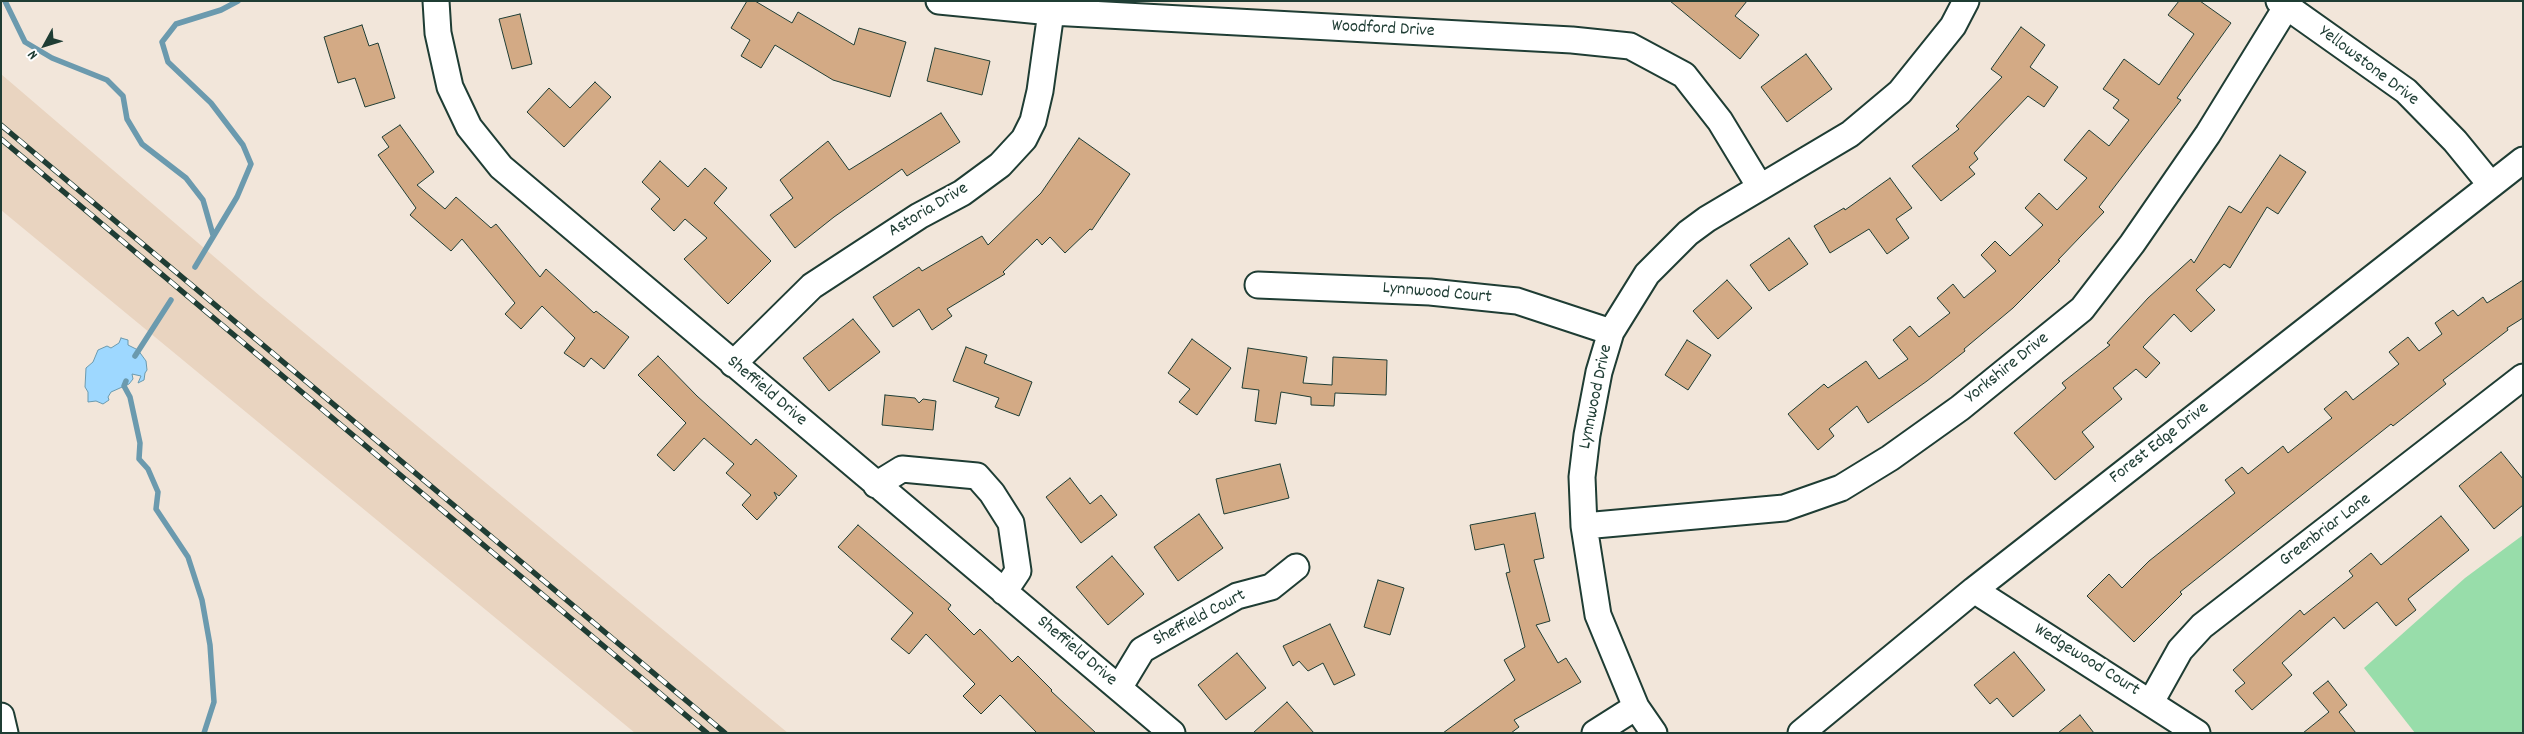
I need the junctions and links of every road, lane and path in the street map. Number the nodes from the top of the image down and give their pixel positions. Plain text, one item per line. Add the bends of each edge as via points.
1 (436, 1) edge
2 (939, 1) edge
3 (1966, 1) edge
4 (2285, 3) edge
5 (1051, 12) junction
6 (2523, 160) edge
7 (2491, 185) junction
8 (1760, 187) junction
9 (1258, 285) dead end
10 (1611, 332) junction
11 (732, 364) junction
12 (2523, 377) edge
13 (876, 485) junction
14 (1584, 526) junction
15 (1296, 567) dead end
16 (1974, 590) junction
17 (1004, 592) junction
18 (1119, 688) junction
19 (2151, 702) junction
20 (1636, 707) junction
21 (1, 716) edge
22 (1817, 728) edge
23 (5, 733) edge
24 (1172, 733) edge
25 (1595, 733) edge
26 (1654, 733) edge
27 (2197, 733) edge

1 - 11 street, Sheffield Drive via 438,33 450,87 470,128 501,167
2 - 5 street, Woodford Drive
3 - 8 street, Lynnwood Drive via 1953,26 1900,92 1850,134
4 - 7 street, Yellowstone Drive via 2406,91 2455,141
4 - 14 street, Yorkshire Drive via 2208,134 2132,244 2082,309 1960,408 1841,488 1784,508
5 - 8 street, Woodford Drive via 1572,40 1630,46 1684,75 1720,120
5 - 11 street, Astoria Drive via 1040,91 1033,120 1024,139 1000,165 962,193 919,216 812,286
6 - 7 street, Forest Edge Drive
7 - 16 street, Forest Edge Drive
8 - 10 street, Lynnwood Drive via 1688,233 1647,274
9 - 10 street, Lynnwood Court via 1430,292 1517,301
10 - 14 street, Lynnwood Drive via 1586,435 1582,477
11 - 13 street, Sheffield Drive
12 - 19 street, Greenbriar Lane via 2202,626 2180,650
13 - 17 street, Sheffield Drive
13 - 17 street via 902,469 977,476 992,493 1010,523 1018,571
14 - 20 street, Lynnwood Drive via 1598,615
15 - 18 street, Sheffield Court via 1271,587 1237,596 1142,650
16 - 19 street, Wedgewood Court
16 - 22 street, Forest Edge Drive
17 - 18 street, Sheffield Drive
18 - 24 street, Sheffield Drive
19 - 27 street, Wedgewood Court
20 - 25 street
20 - 26 street, Lynnwood Drive
21 - 23 street

